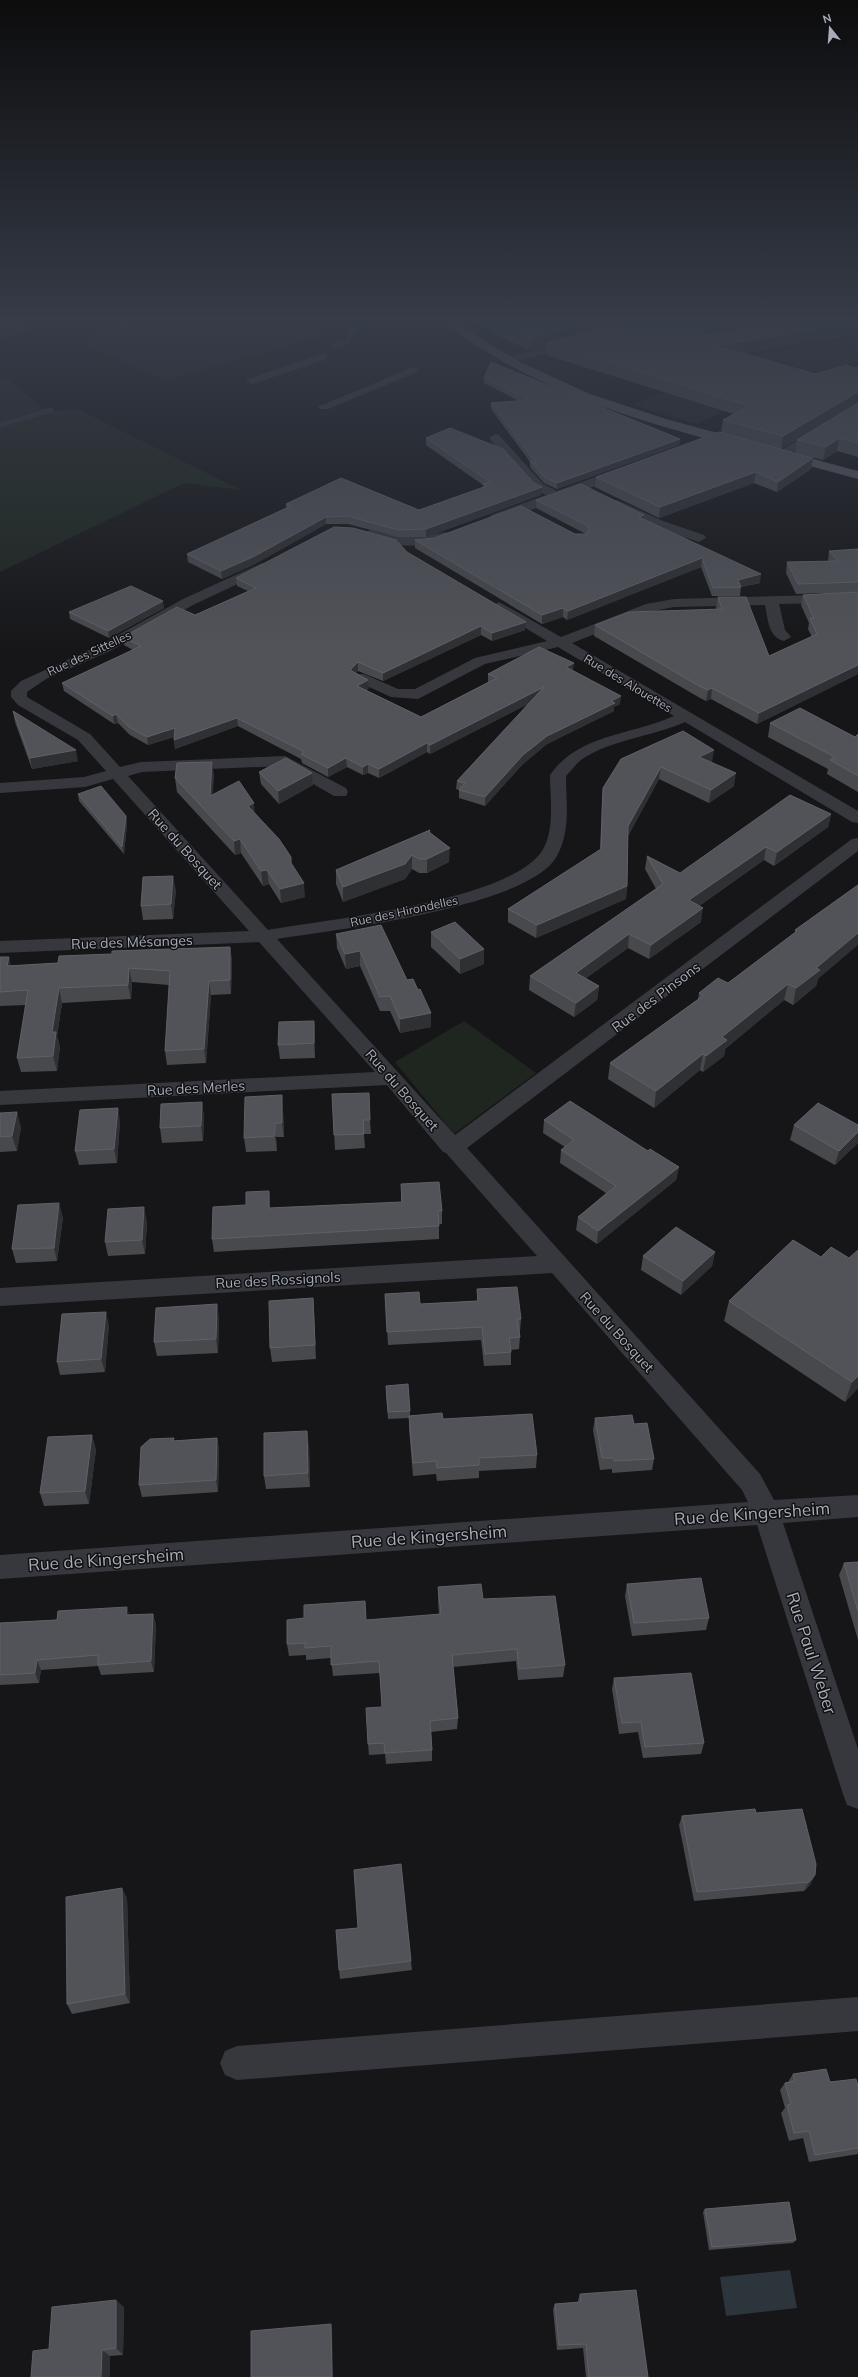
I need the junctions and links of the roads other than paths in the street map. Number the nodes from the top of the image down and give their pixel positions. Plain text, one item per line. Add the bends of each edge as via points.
1 (691, 430) edge
2 (820, 430) edge
3 (716, 437) junction
4 (496, 438) dead end
5 (692, 446) edge
6 (752, 446) edge
7 (766, 450) edge
8 (780, 454) junction
9 (633, 468) edge
10 (858, 475) edge
11 (582, 487) junction
12 (557, 496) junction
13 (522, 508) junction
14 (541, 518) edge
15 (486, 521) edge
16 (355, 529) edge
17 (457, 532) edge
18 (699, 538) dead end
19 (401, 544) junction
20 (413, 556) edge
21 (272, 562) edge
22 (858, 598) edge
23 (488, 600) edge
24 (770, 601) junction
25 (784, 637) dead end
26 (561, 642) junction
27 (359, 677) edge
28 (19, 691) joint
29 (684, 717) junction
30 (116, 773) junction
31 (0, 788) edge
32 (340, 792) dead end
33 (858, 818) edge
34 (858, 843) edge
35 (264, 936) junction
36 (0, 947) edge
37 (392, 1078) junction
38 (0, 1098) edge
39 (452, 1147) junction
40 (557, 1264) junction
41 (0, 1297) edge
42 (858, 1506) edge
43 (766, 1512) junction
44 (0, 1567) edge
45 (858, 1794) edge
46 (858, 2014) edge
47 (236, 2063) dead end

1 - 3 main road
2 - 8 street
3 - 5 street
3 - 6 main road
4 - 12 street via 539,487
7 - 8 main road
8 - 10 main road
9 - 11 street
11 - 12 street
11 - 18 street via 658,524
12 - 13 street
13 - 14 street
13 - 15 street
16 - 19 street
17 - 19 street via 428,542
19 - 20 street
21 - 28 street, Rue des Sittelles via 188,602 105,648 41,676
22 - 24 street
23 - 26 street, Rue des Alouettes
24 - 25 street via 778,632
24 - 26 street via 674,603 651,607
26 - 27 street via 480,661 418,694 396,694
26 - 29 street, Rue des Alouettes
28 - 30 street, Rue du Bosquet via 19,697 23,702 84,737
29 - 33 street, Rue des Alouettes
29 - 35 street, Rue des Hirondelles via 662,727 601,744 575,756 558,775 558,833 548,856 532,871 497,888 437,907
30 - 31 street via 85,782
30 - 32 street via 141,767 284,761
30 - 35 street, Rue du Bosquet
34 - 39 street, Rue des Pinsons via 468,1138
35 - 36 street, Rue des Mésanges
35 - 37 street, Rue du Bosquet
37 - 38 street, Rue des Merles
37 - 39 street, Rue du Bosquet
39 - 40 street, Rue du Bosquet
40 - 41 street, Rue des Rossignols
40 - 43 street, Rue du Bosquet via 751,1482
42 - 43 street, Rue de Kingersheim
43 - 44 street, Rue de Kingersheim
43 - 45 street, Rue Paul Weber
46 - 47 street

